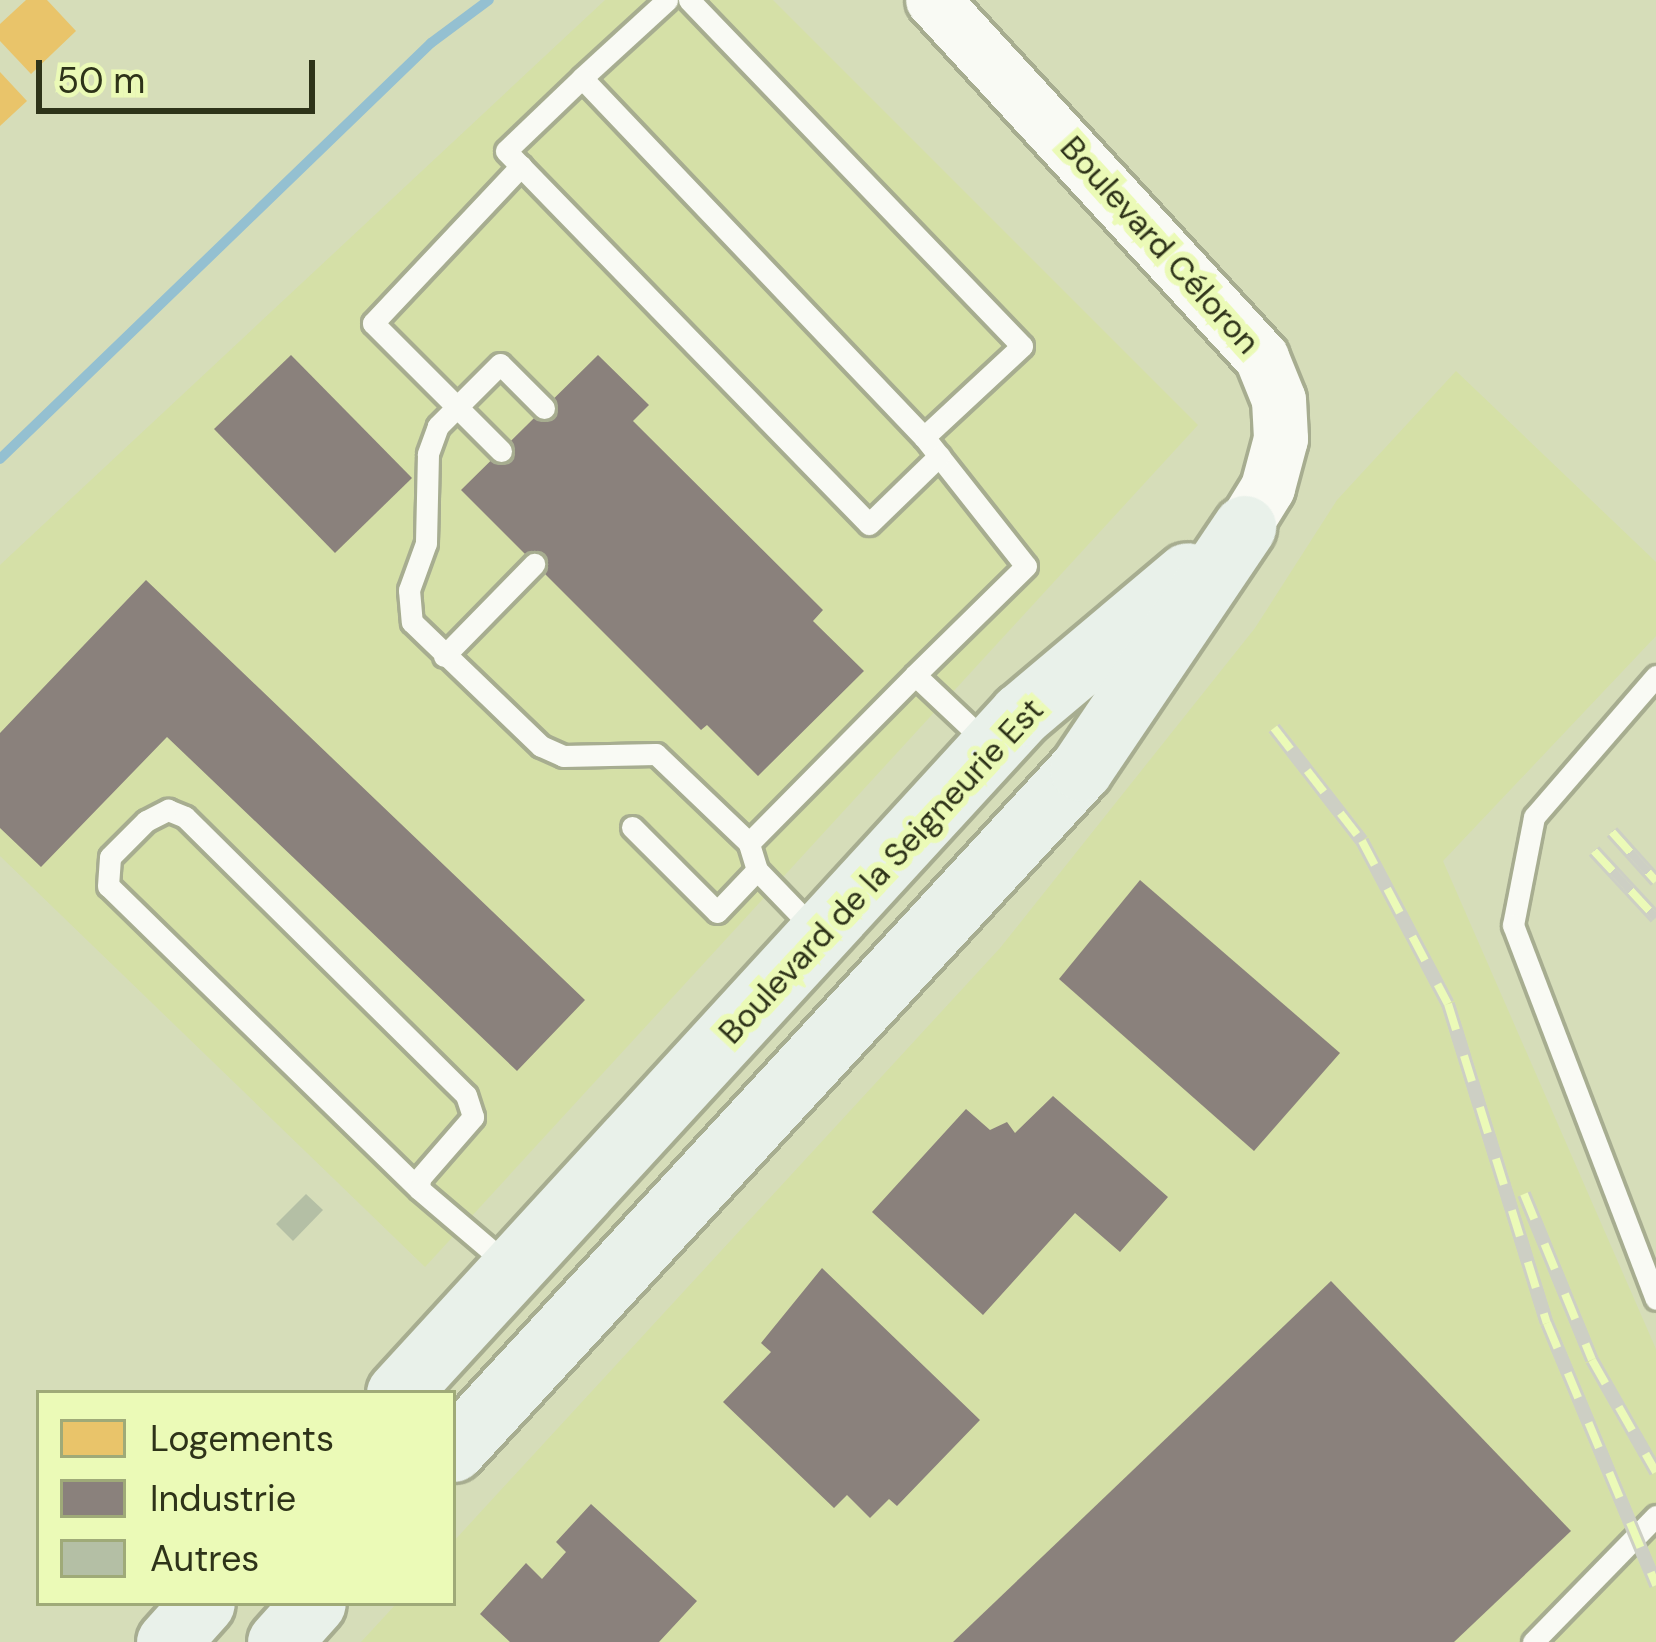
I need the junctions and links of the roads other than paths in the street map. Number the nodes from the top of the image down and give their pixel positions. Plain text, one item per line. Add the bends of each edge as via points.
1 (667, 0) edge
2 (689, 0) edge
3 (933, 0) edge
4 (582, 78) junction
5 (521, 166) junction
6 (458, 406) junction
7 (544, 408) dead end
8 (924, 437) junction
9 (501, 451) dead end
10 (939, 456) junction
11 (1244, 527) junction
12 (534, 564) dead end
13 (444, 656) junction
14 (915, 675) junction
15 (1656, 676) edge
16 (991, 747) junction
17 (632, 826) dead end
18 (749, 843) junction
19 (757, 870) junction
20 (820, 934) junction
21 (879, 989) junction
22 (419, 1190) junction
23 (486, 1274) junction
24 (1656, 1299) edge
25 (542, 1353) junction
26 (400, 1390) edge
27 (456, 1447) edge
28 (1656, 1516) edge
29 (311, 1606) edge
30 (278, 1642) edge
31 (1533, 1642) edge

1 - 4 lane
2 - 8 lane via 1022,346
3 - 11 street, Boulevard Céloron via 1262,358 1279,400 1281,439 1268,488
4 - 5 lane via 506,151
4 - 8 lane
5 - 6 lane via 373,322
5 - 10 lane via 869,524
6 - 7 lane via 500,364
6 - 9 lane
6 - 13 lane via 430,440 428,530 407,606
8 - 10 lane
10 - 14 lane via 1026,566
11 - 16 main road, Boulevard de la Seigneurie Est
11 - 21 main road via 1081,769
12 - 13 lane
13 - 18 lane via 551,753 656,754
14 - 16 lane
14 - 18 lane
15 - 24 lane via 1534,817 1513,925
16 - 20 main road, Boulevard de la Seigneurie Est
17 - 19 lane via 716,912
18 - 19 lane
19 - 20 lane
20 - 21 main road
20 - 23 main road, Boulevard de la Seigneurie Est
21 - 25 main road
22 - 22 lane via 420,1178 473,1117 466,1095 185,817 168,810 146,821 110,857 107,886
22 - 23 lane
23 - 25 main road
23 - 26 main road, Boulevard de la Seigneurie Est
25 - 27 main road
28 - 31 lane
29 - 30 main road

